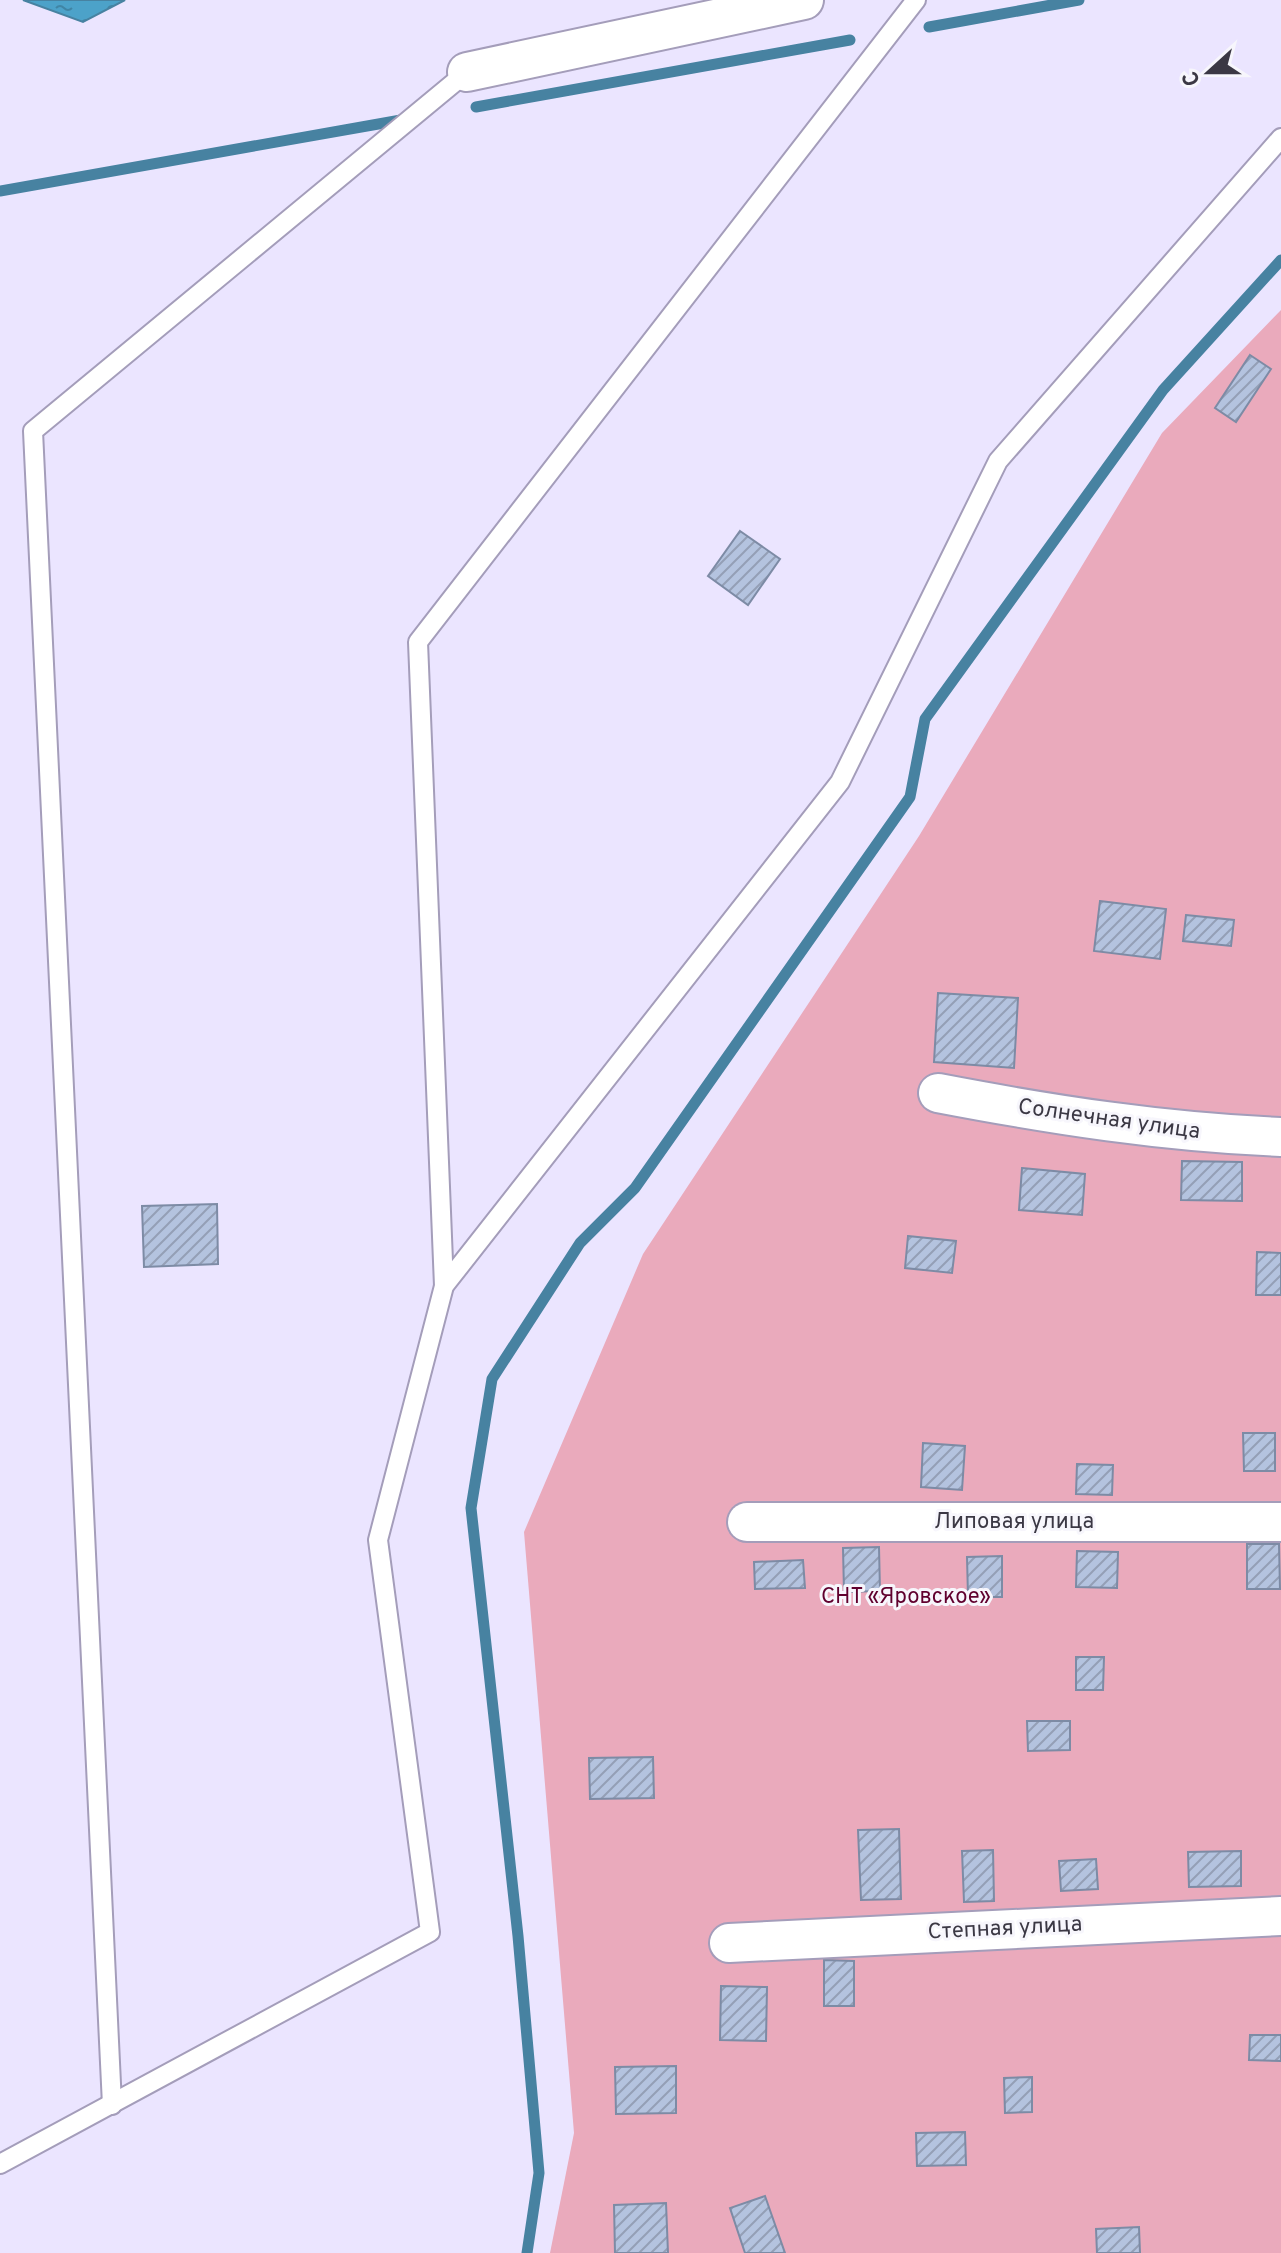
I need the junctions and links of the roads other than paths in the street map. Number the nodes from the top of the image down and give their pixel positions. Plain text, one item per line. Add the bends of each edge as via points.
1 (804, 0) edge
2 (916, 0) edge
3 (467, 72) joint
4 (1281, 138) edge
5 (938, 1093) dead end
6 (1281, 1137) edge
7 (444, 1286) junction
8 (747, 1522) dead end
9 (1281, 1522) edge
10 (1281, 1916) edge
11 (729, 1943) dead end
12 (112, 2105) junction
13 (0, 2164) edge

1 - 3 street
2 - 7 lane via 418,642
3 - 12 lane via 33,431
4 - 7 lane via 998,461 840,782
5 - 6 street, Солнечная улица via 1061,1117 1202,1134
7 - 12 lane via 378,1540 430,1932
8 - 9 street, Липовая улица
10 - 11 street, Степная улица
12 - 13 lane

